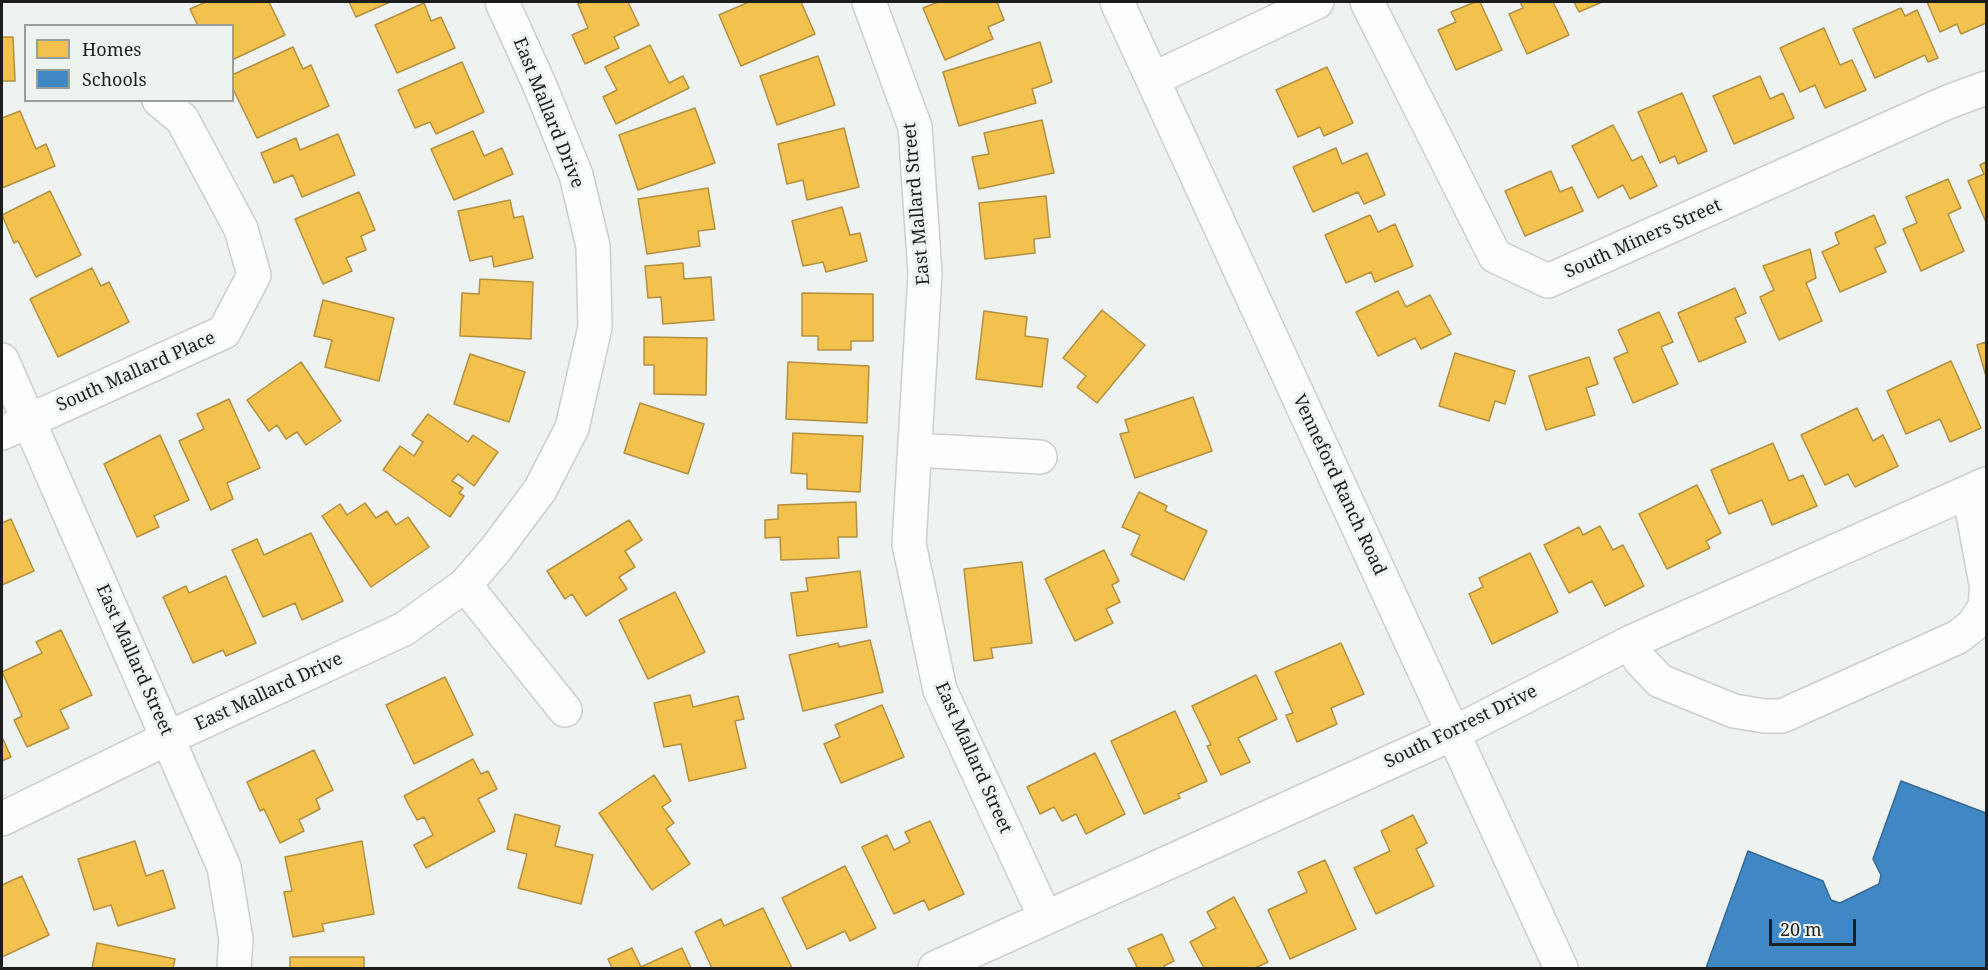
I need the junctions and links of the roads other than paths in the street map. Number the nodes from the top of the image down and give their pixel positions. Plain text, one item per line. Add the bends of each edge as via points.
1 (502, 2) edge
2 (869, 2) edge
3 (1117, 2) edge
4 (1317, 2) edge
5 (1367, 2) edge
6 (1153, 79) junction
7 (1986, 88) edge
8 (161, 102) edge
9 (2, 360) edge
10 (15, 427) edge
11 (915, 450) junction
12 (1040, 457) dead end
13 (1978, 488) edge
14 (1986, 584) edge
15 (465, 585) junction
16 (1986, 593) edge
17 (1631, 642) junction
18 (565, 710) dead end
19 (1452, 734) junction
20 (168, 738) junction
21 (2, 819) edge
22 (1045, 917) junction
23 (234, 969) edge
24 (935, 969) edge
25 (1561, 969) edge

1 - 15 street, East Mallard Drive via 576,175 593,246 595,327 572,428 540,490
2 - 11 street, East Mallard Street via 915,128 926,273
3 - 6 street, Venneford Ranch Road
4 - 6 street
5 - 7 street, South Miners Street via 1495,256 1548,281
6 - 19 street, Venneford Ranch Road
8 - 10 street, South Mallard Place via 182,119 241,229 254,275 224,333
9 - 10 street, East Mallard Street
10 - 20 street, East Mallard Street
11 - 12 street
11 - 22 street, East Mallard Street via 909,544 940,690
13 - 14 street
13 - 17 street, South Forrest Drive
15 - 18 street
15 - 20 street, East Mallard Drive via 404,629
16 - 17 street via 1985,607 1973,625 1958,637 1782,716 1734,711 1660,681 1640,660
17 - 19 street, South Forrest Drive
19 - 22 street, South Forrest Drive
19 - 25 street, Venneford Ranch Road
20 - 21 street, East Mallard Drive
20 - 23 street, East Mallard Street via 224,867 236,939
22 - 24 street, South Forrest Drive

